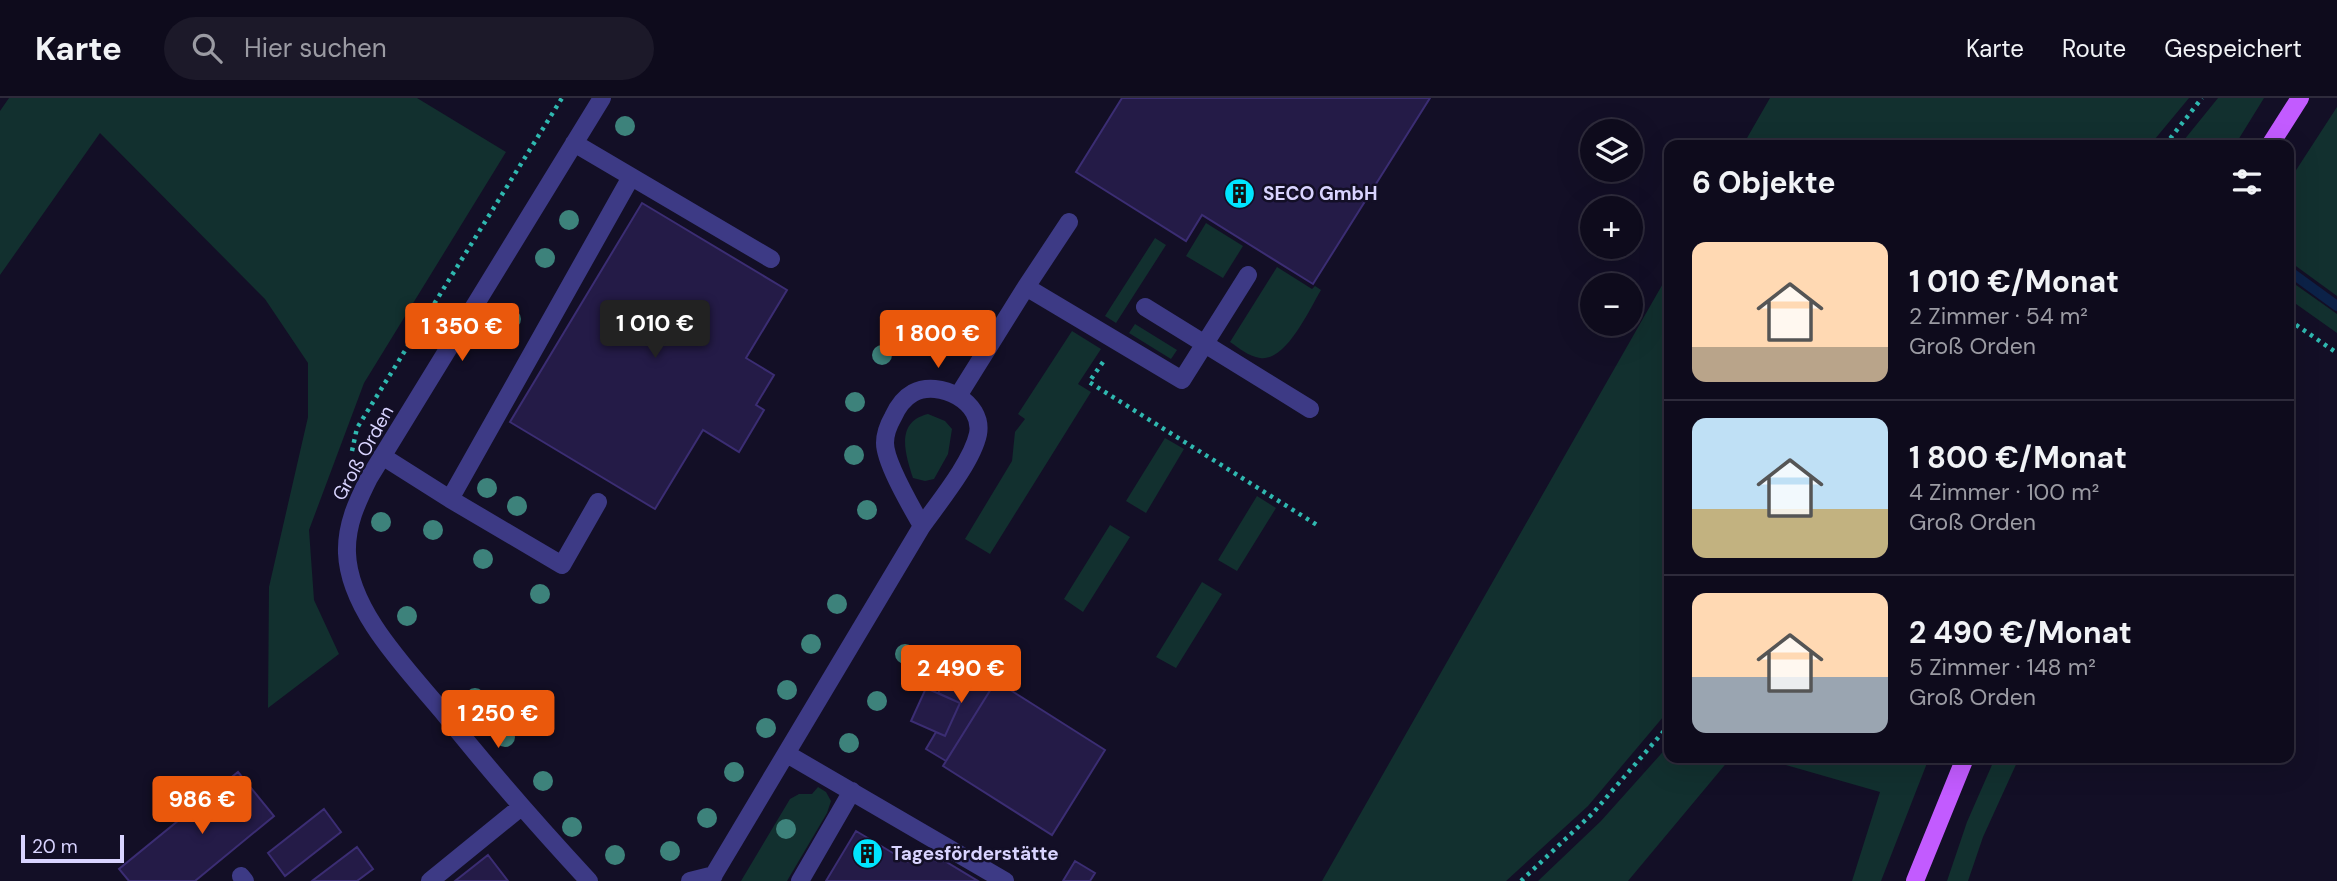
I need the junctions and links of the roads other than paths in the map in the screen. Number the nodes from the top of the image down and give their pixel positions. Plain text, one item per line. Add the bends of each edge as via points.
1 (602, 98) edge
2 (2300, 98) edge
3 (2273, 140) edge
4 (573, 144) junction
5 (631, 177) junction
6 (1069, 222) dead end
7 (771, 259) dead end
8 (1248, 275) dead end
9 (1026, 287) junction
10 (1145, 307) dead end
11 (1204, 345) junction
12 (958, 396) junction
13 (1310, 409) dead end
14 (382, 456) junction
15 (450, 499) junction
16 (598, 502) dead end
17 (922, 526) junction
18 (787, 754) junction
19 (1963, 763) edge
20 (852, 791) junction
21 (521, 807) junction
22 (712, 878) edge
23 (430, 881) edge
24 (589, 881) edge
25 (690, 881) edge
26 (800, 881) edge
27 (1005, 881) edge
28 (1914, 881) edge

1 - 4 street, Groß Orden
2 - 3 main road
4 - 5 street
4 - 14 street, Groß Orden
5 - 7 street
5 - 15 street
6 - 9 street
8 - 11 street
9 - 11 street via 1182,380
9 - 12 street
10 - 11 street
11 - 13 street
12 - 17 street via 975,417 978,431 954,480
12 - 17 street via 930,388 914,393 890,422 884,444 899,485
14 - 15 street
14 - 21 street, Groß Orden via 355,506 349,530 347,554 358,597 383,639
15 - 16 street via 562,565
17 - 18 street
18 - 20 street
18 - 22 street
19 - 28 main road
20 - 26 street
20 - 27 street
21 - 23 street
21 - 24 street, Groß Orden
22 - 25 street

